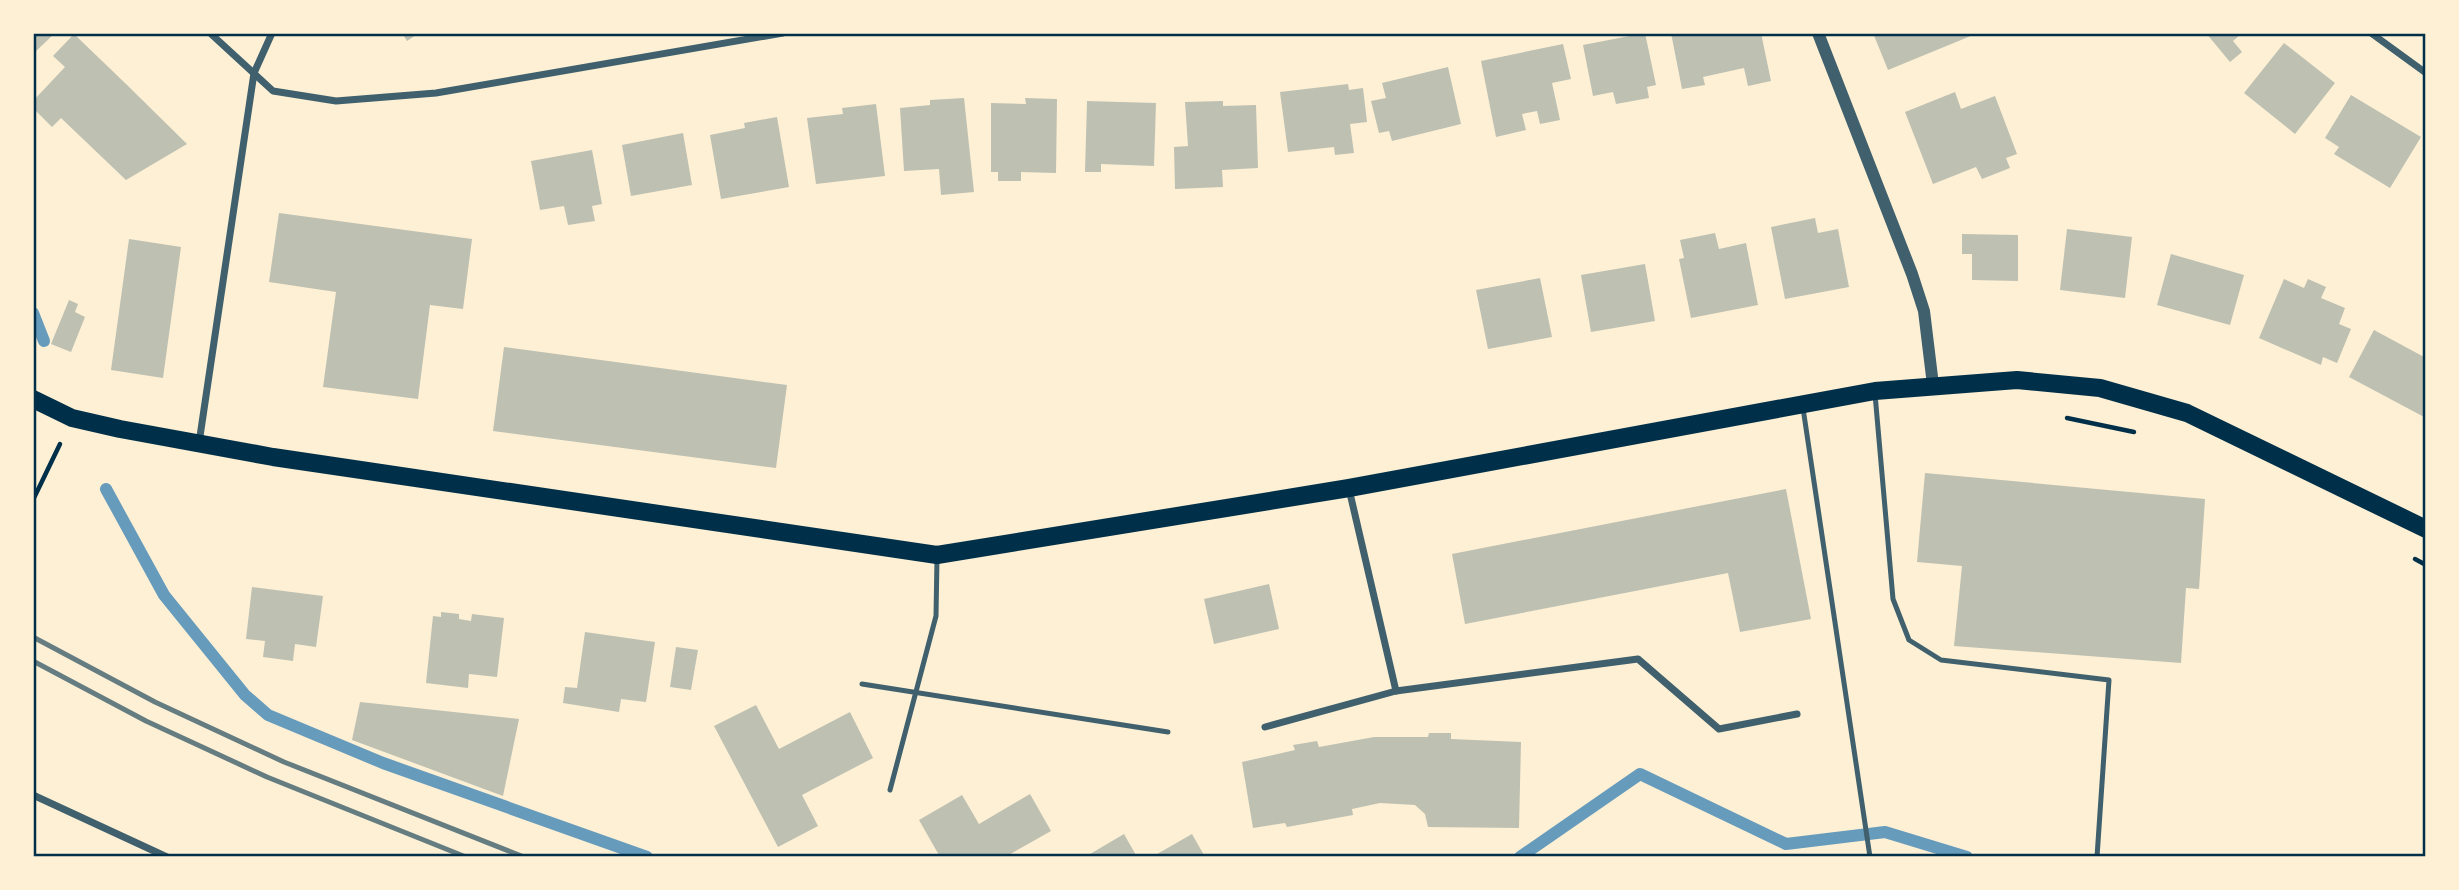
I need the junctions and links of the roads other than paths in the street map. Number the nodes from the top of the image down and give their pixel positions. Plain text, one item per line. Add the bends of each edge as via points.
1 (210, 33) edge
2 (272, 33) edge
3 (783, 33) edge
4 (1818, 33) edge
5 (2371, 33) edge
6 (254, 73) junction
7 (2426, 73) edge
8 (1933, 385) junction
9 (1875, 391) junction
10 (33, 398) edge
11 (1802, 404) junction
12 (199, 443) junction
13 (1349, 488) junction
14 (2426, 529) edge
15 (937, 555) junction
16 (862, 684) dead end
17 (1396, 691) junction
18 (915, 694) junction
19 (1797, 715) dead end
20 (1265, 727) dead end
21 (1168, 733) dead end
22 (890, 790) dead end
23 (33, 795) edge
24 (167, 857) edge
25 (1870, 857) edge
26 (2097, 857) edge

1 - 6 street
2 - 6 street
3 - 6 street via 385,99 336,101 273,90
4 - 8 street via 1924,311
5 - 7 street
6 - 12 street
8 - 9 main road
8 - 14 main road via 2017,380 2100,388 2187,412
9 - 11 main road
9 - 26 lane via 1893,599 1909,640 1941,660 2109,680
10 - 12 main road via 72,418
11 - 13 main road
11 - 25 lane
12 - 15 main road
13 - 15 main road
13 - 17 street
15 - 18 lane via 936,616
16 - 18 lane
17 - 19 street via 1638,659 1719,729
17 - 20 street
18 - 21 lane
18 - 22 lane
23 - 24 street

